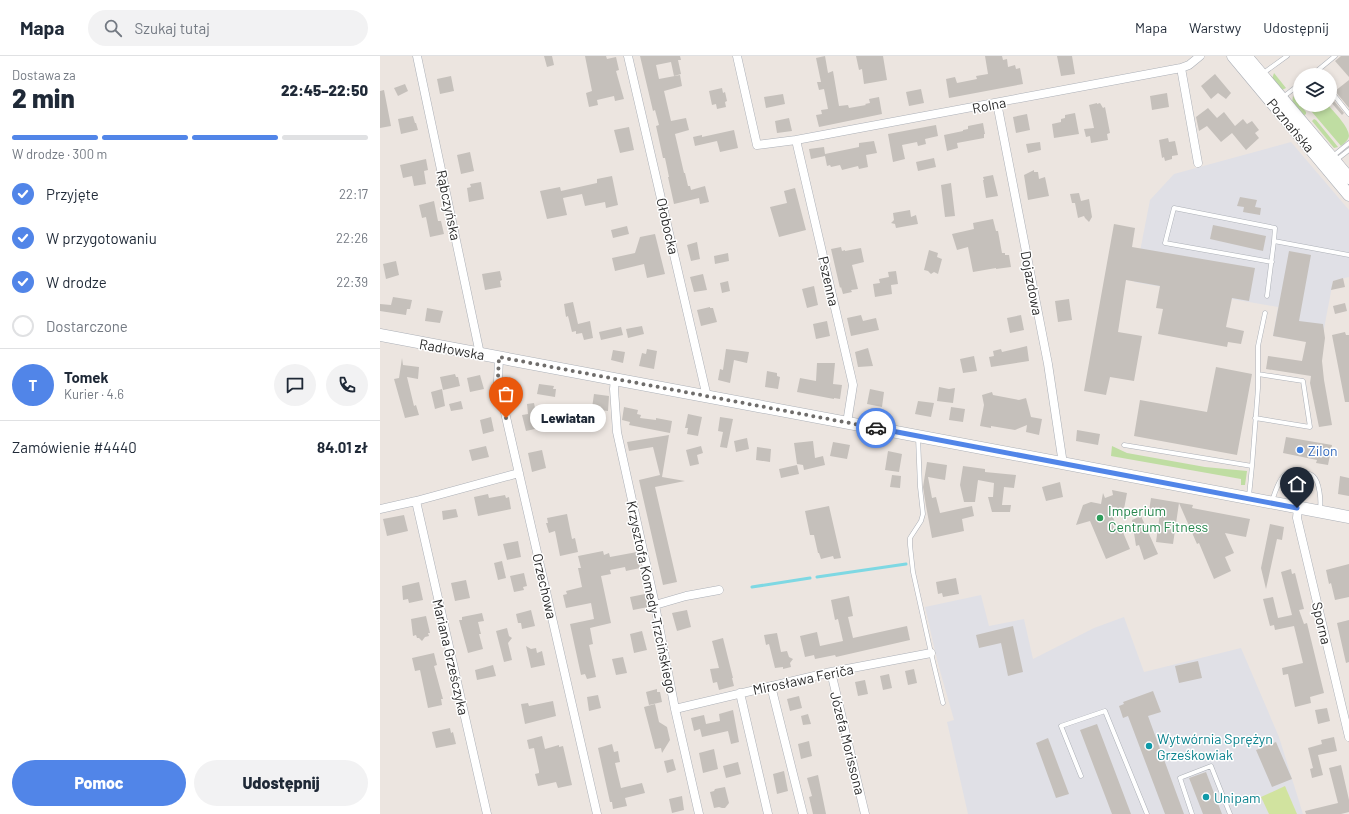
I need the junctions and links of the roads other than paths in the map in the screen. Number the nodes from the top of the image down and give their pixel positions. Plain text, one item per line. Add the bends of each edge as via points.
1 (417, 56) edge
2 (628, 56) edge
3 (737, 56) edge
4 (1200, 56) edge
5 (1233, 56) edge
6 (1246, 56) edge
7 (1287, 56) edge
8 (1335, 56) edge
9 (1181, 68) junction
10 (1320, 68) edge
11 (1258, 78) junction
12 (1293, 89) edge
13 (1281, 98) junction
14 (1337, 99) edge
15 (997, 103) junction
16 (1281, 113) junction
17 (1349, 114) edge
18 (796, 140) junction
19 (1349, 142) edge
20 (1349, 150) edge
21 (1330, 161) junction
22 (1198, 163) dead end
23 (1349, 178) edge
24 (1349, 195) edge
25 (1274, 241) junction
26 (1349, 255) edge
27 (1272, 262) junction
28 (1267, 296) dead end
29 (1265, 313) dead end
30 (380, 335) edge
31 (480, 354) junction
32 (499, 357) junction
33 (1258, 374) junction
34 (615, 379) junction
35 (707, 396) junction
36 (1255, 418) junction
37 (848, 423) junction
38 (918, 436) junction
39 (1124, 445) dead end
40 (1063, 464) junction
41 (1252, 466) junction
42 (519, 473) junction
43 (1248, 499) junction
44 (416, 501) junction
45 (1272, 503) junction
46 (1298, 508) junction
47 (380, 509) edge
48 (1320, 512) junction
49 (1349, 517) edge
50 (719, 590) dead end
51 (655, 605) junction
52 (931, 653) junction
53 (831, 672) junction
54 (771, 686) junction
55 (740, 693) junction
56 (943, 703) dead end
57 (675, 709) junction
58 (1349, 737) edge
59 (1081, 776) dead end
60 (487, 814) edge
61 (597, 814) edge
62 (699, 814) edge
63 (768, 814) edge
64 (802, 814) edge
65 (865, 814) edge
66 (1147, 814) edge
67 (1192, 814) edge
68 (1230, 814) edge

1 - 31 street, Rąbczyńska
2 - 35 street, Ołobocka
3 - 18 street, Rolna via 757,145
4 - 9 street, Rolna via 1189,66
5 - 11 street, Poznańska
6 - 11 street, Poznańska
7 - 11 lane
8 - 10 lane
9 - 15 street, Rolna
9 - 22 street
11 - 13 street, Poznańska
11 - 16 street, Poznańska
12 - 13 lane
13 - 16 lane
13 - 21 street, Poznańska
14 - 17 lane
15 - 18 street, Rolna
15 - 40 street, Dojazdowa via 1048,364
16 - 21 street, Poznańska
18 - 37 street, Pszenna via 853,385
19 - 21 lane
20 - 21 lane
21 - 23 street, Poznańska
21 - 24 street, Poznańska
25 - 26 lane
25 - 27 lane
25 - 27 lane via 1275,228 1174,208 1165,243
27 - 28 lane
29 - 33 lane via 1258,346
30 - 31 street, Radłowska
31 - 32 street, Radłowska
32 - 34 street, Radłowska
32 - 42 street, Orzechowa via 498,382
33 - 36 lane
33 - 36 lane via 1304,381 1310,427
34 - 35 street, Radłowska
34 - 51 street, Krzysztofa Komedy-Trzcińskiego via 617,432
35 - 37 street, Radłowska
36 - 41 lane
37 - 38 street, Radłowska
38 - 40 street, Radłowska
38 - 52 lane via 923,514 910,538 910,545 913,572
39 - 41 lane
40 - 43 street, Radłowska
41 - 43 lane
42 - 44 street
42 - 61 street, Orzechowa
43 - 45 street, Radłowska
44 - 47 street
44 - 60 street, Mariana Grześczyka
45 - 46 street, Radłowska
45 - 48 lane via 1284,475 1293,471 1309,473 1316,480 1320,495
46 - 48 street, Radłowska
46 - 58 street, Sporna via 1297,518
48 - 49 street, Radłowska
50 - 51 street
51 - 57 street, Krzysztofa Komedy-Trzcińskiego
52 - 53 street, Mirosława Feriča
52 - 56 lane
53 - 54 street, Mirosława Feriča
53 - 65 street, Józefa Morissona
54 - 55 street, Mirosława Feriča
54 - 64 street
55 - 57 street, Mirosława Feriča
55 - 63 street
57 - 62 street, Krzysztofa Komedy-Trzcińskiego
59 - 66 lane via 1061,726 1105,711
67 - 68 lane via 1180,778 1211,766

